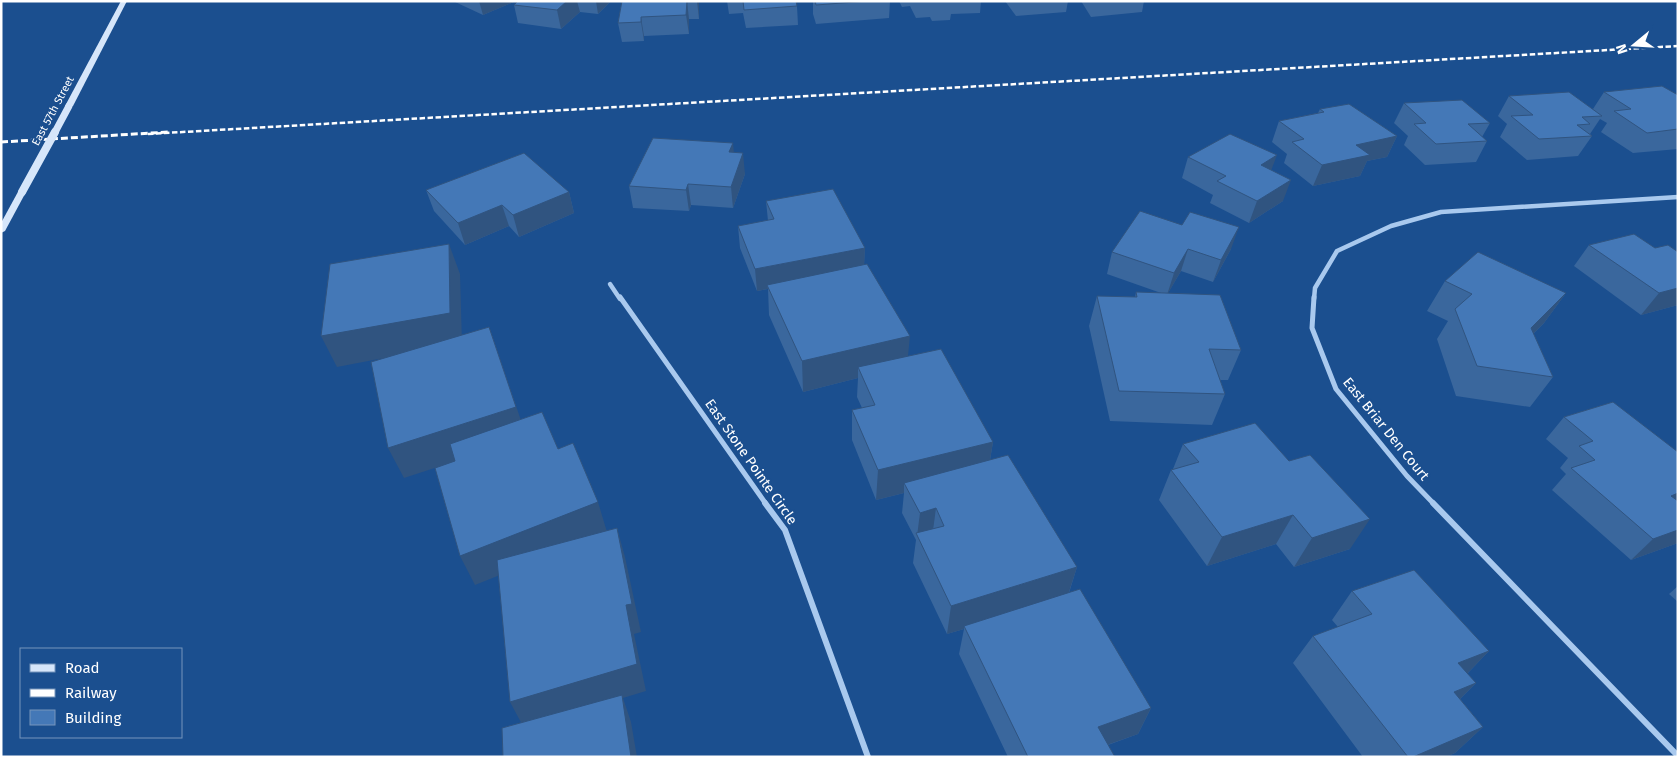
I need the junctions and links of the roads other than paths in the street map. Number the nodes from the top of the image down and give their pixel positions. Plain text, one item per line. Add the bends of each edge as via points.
1 (124, 1) edge
2 (1678, 197) edge
3 (1, 231) edge
4 (610, 284) dead end
5 (1678, 756) edge
6 (868, 757) edge

1 - 3 main road, East 57th Street, bridge
2 - 5 street, East Briar Den Court via 1441,212 1391,226 1337,251 1315,288 1312,328 1336,388 1407,476
4 - 6 street, East Stone Pointe Circle via 784,530

